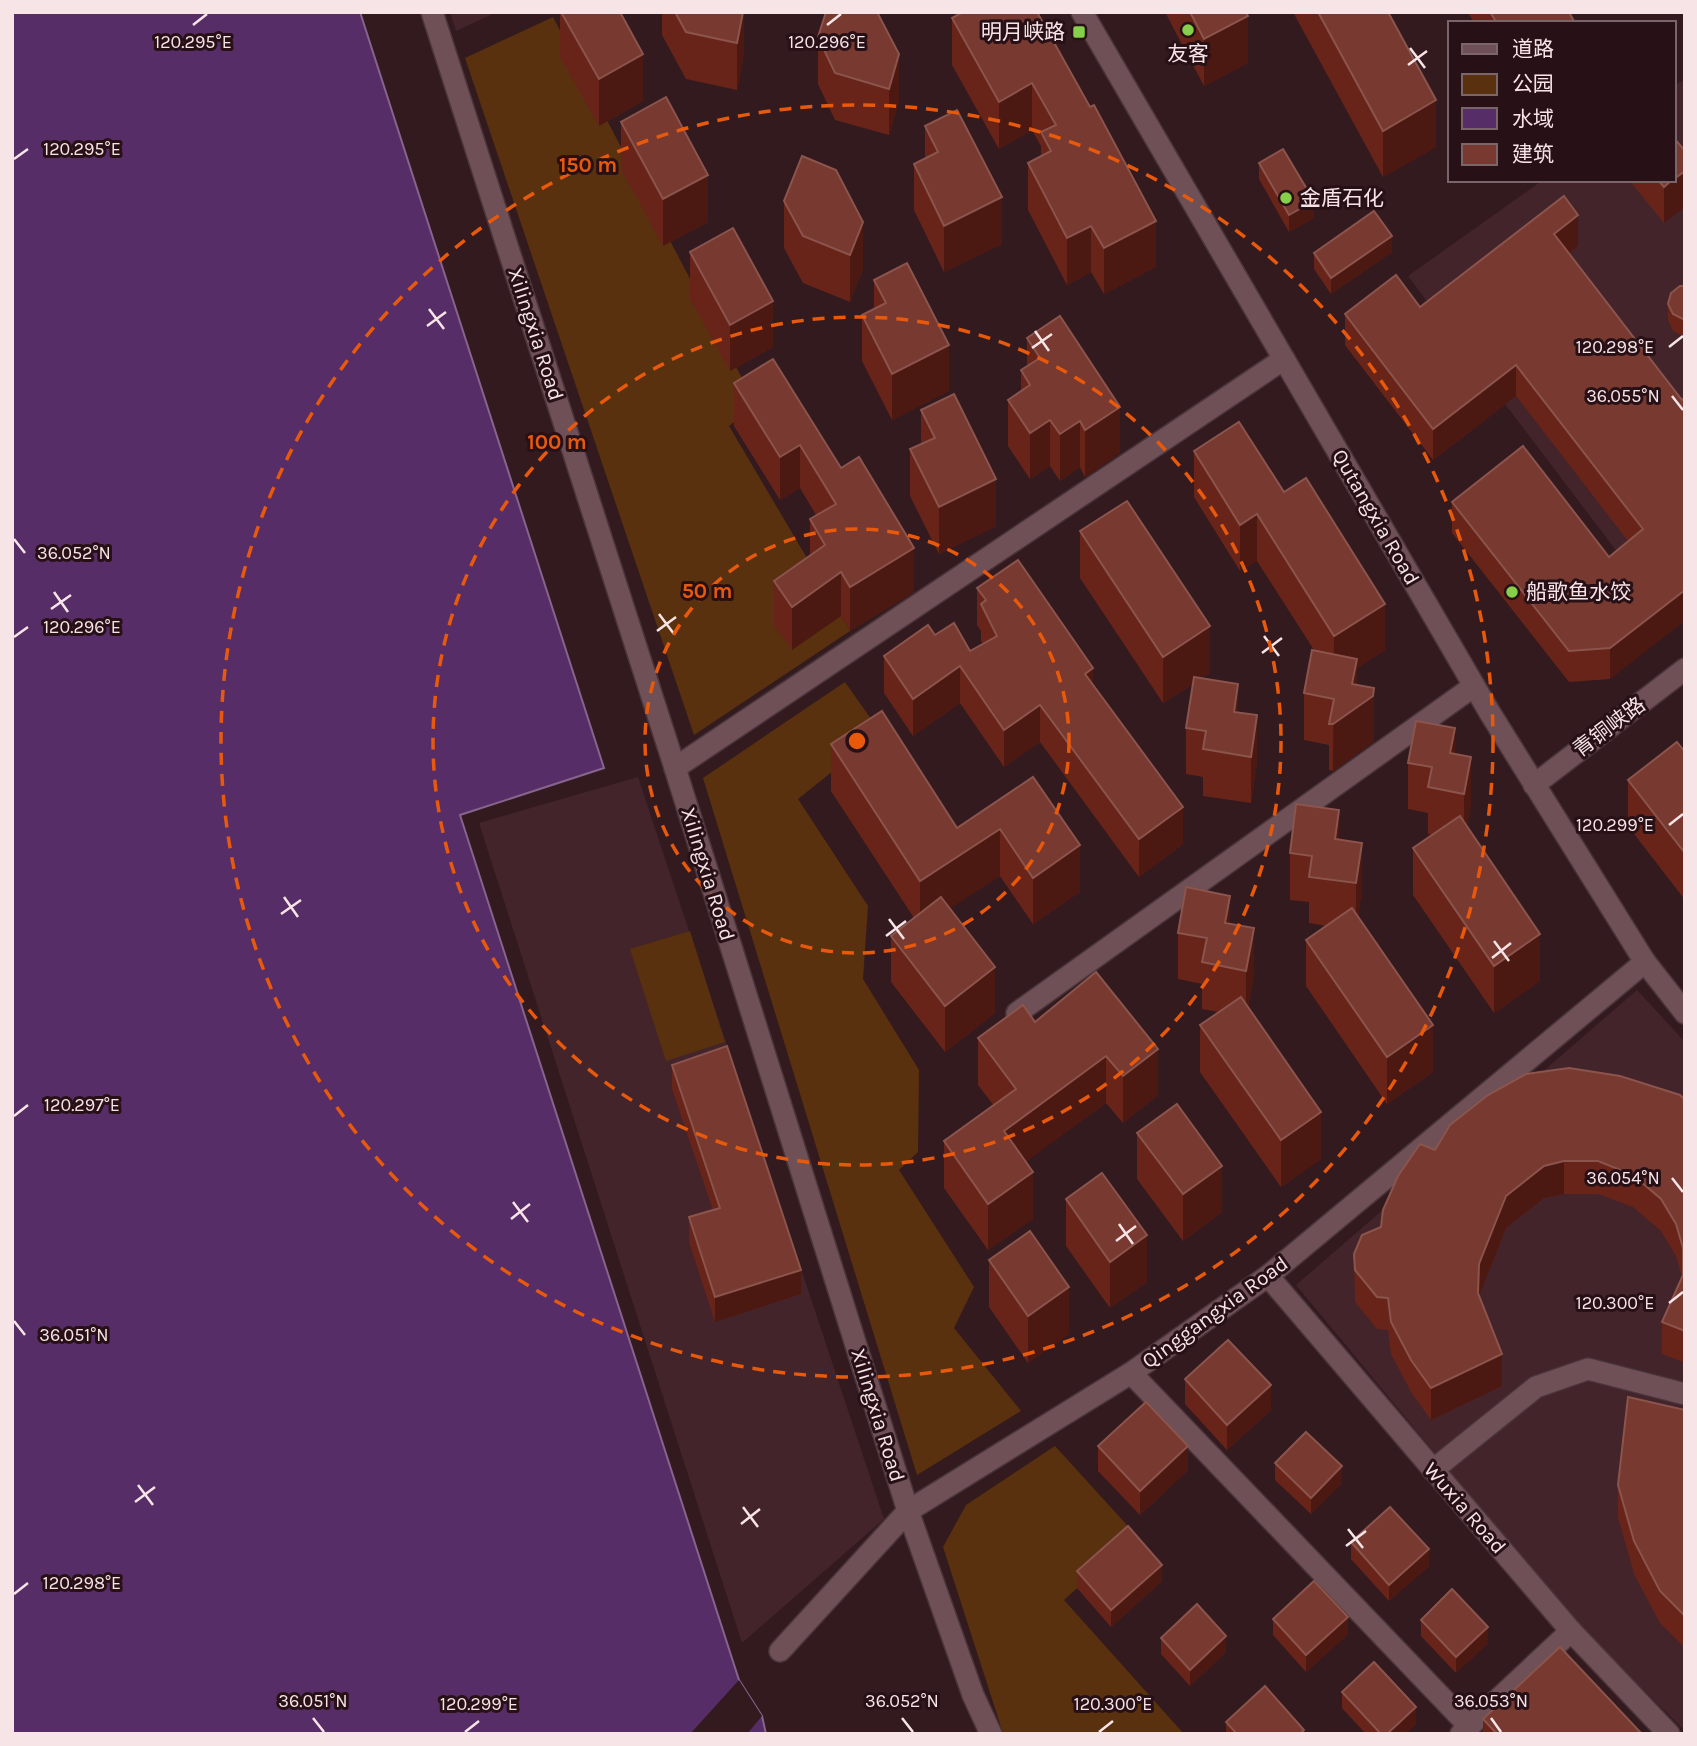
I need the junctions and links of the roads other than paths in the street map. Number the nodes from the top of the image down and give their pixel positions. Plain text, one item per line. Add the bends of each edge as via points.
1 (432, 12) edge
2 (1082, 12) edge
3 (1284, 359) junction
4 (1685, 669) edge
5 (1474, 686) junction
6 (675, 768) junction
7 (1534, 785) junction
8 (1645, 962) junction
9 (1017, 1013) edge
10 (1685, 1013) edge
11 (1268, 1276) junction
12 (1131, 1373) junction
13 (1685, 1394) edge
14 (1433, 1470) junction
15 (908, 1511) junction
16 (1571, 1631) junction
17 (780, 1651) dead end
18 (1465, 1730) edge
19 (991, 1734) edge
20 (1669, 1734) edge

1 - 6 street, Xilingxia Road
2 - 3 street, Qutangxia Road
3 - 5 street, Qutangxia Road
3 - 6 street
4 - 7 street, 青铜峡路
5 - 7 street, Qutangxia Road
5 - 9 street
6 - 15 street, Xilingxia Road
7 - 8 street, Qutangxia Road
8 - 10 street, Qutangxia Road
8 - 11 street, Qinggangxia Road
11 - 12 street, Qinggangxia Road
11 - 14 street, Wuxia Road
12 - 15 street, Qinggangxia Road
12 - 18 street
13 - 14 street via 1588,1368 1536,1387
14 - 16 street, Wuxia Road
15 - 17 street, Qinggangxia Road
15 - 19 street, Xilingxia Road
16 - 18 street
16 - 20 street, Wuxia Road

